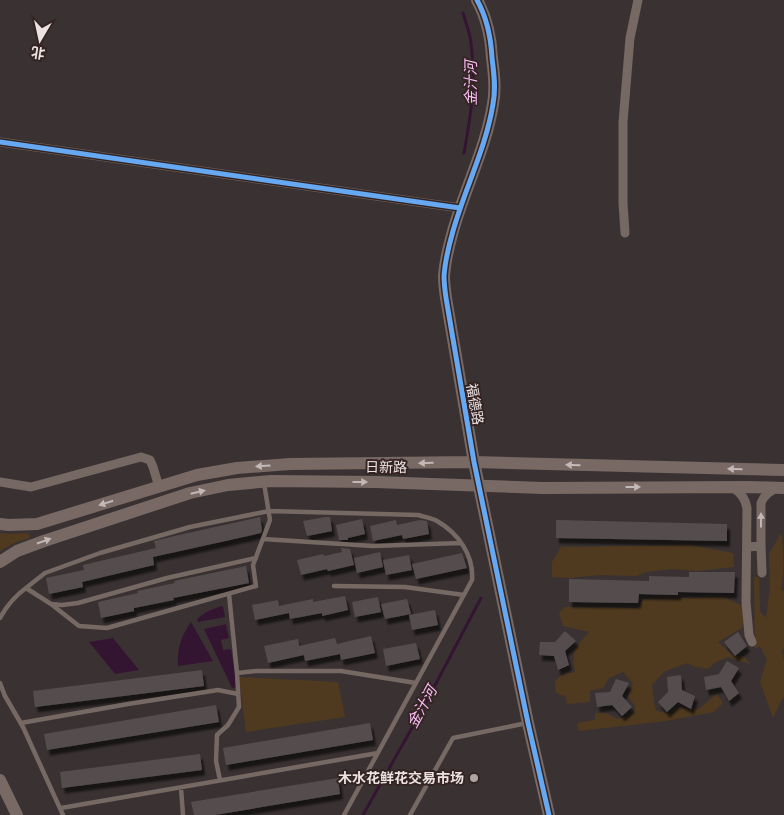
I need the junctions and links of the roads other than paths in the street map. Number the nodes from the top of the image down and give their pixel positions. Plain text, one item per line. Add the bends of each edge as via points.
1 (477, 0) edge
2 (638, 0) edge
3 (0, 142) edge
4 (460, 208) junction
5 (624, 233) dead end
6 (474, 462) junction
7 (784, 470) edge
8 (0, 482) edge
9 (264, 482) junction
10 (479, 485) junction
11 (160, 487) junction
12 (732, 487) junction
13 (781, 488) edge
14 (269, 511) junction
15 (0, 524) edge
16 (263, 539) junction
17 (461, 543) junction
18 (760, 546) junction
19 (747, 547) junction
20 (256, 558) junction
21 (0, 562) edge
22 (762, 573) dead end
23 (334, 586) dead end
24 (26, 588) junction
25 (229, 594) junction
26 (464, 595) junction
27 (51, 604) junction
28 (0, 618) edge
29 (752, 642) dead end
30 (237, 673) junction
31 (0, 683) edge
32 (416, 683) junction
33 (238, 694) junction
34 (21, 723) junction
35 (528, 723) junction
36 (378, 752) junction
37 (0, 780) edge
38 (220, 780) junction
39 (181, 788) junction
40 (61, 808) junction
41 (18, 815) edge
42 (63, 815) edge
43 (183, 815) edge
44 (344, 815) edge
45 (410, 815) edge
46 (549, 815) edge

1 - 4 main road, 福德路 via 492,47 494,102 482,150
2 - 5 street via 630,38 623,122
3 - 4 street
4 - 6 main road, 福德路 via 444,275
7 -> 6 main road, 日新路
6 - 10 main road, 福德路
6 -> 11 main road, 日新路 via 290,464 237,468 197,475
8 - 11 street via 31,487 141,457 150,460
9 -> 10 main road, 日新路
9 - 14 lane
21 -> 9 main road, 日新路 via 17,551 190,494 228,485
10 -> 12 main road, 日新路
10 - 35 main road, 福德路
11 -> 15 main road, 日新路 via 37,524
12 - 13 main road, 日新路
12 - 19 street via 746,501
18 -> 13 street via 761,503 771,490
14 - 16 lane via 270,520
14 - 17 lane via 418,515 436,520 453,532
14 - 24 lane via 190,527 100,554 45,573
16 - 17 lane via 373,546
16 - 20 lane
17 - 26 lane via 468,552 473,570
18 - 19 street
18 - 22 street
19 - 29 street via 746,602 748,635
20 - 25 lane via 253,565 256,586
20 - 27 lane via 166,578 78,603
23 - 26 lane via 405,587
24 - 27 lane
24 - 28 lane
25 - 27 lane via 107,628 79,626
25 - 30 lane
26 - 32 lane
30 - 32 lane via 341,671
30 - 33 lane
31 - 34 lane
32 - 36 lane
33 - 34 lane via 218,690
33 - 38 lane via 239,707 217,735 216,761
34 - 40 lane
35 - 45 lane via 453,738
35 - 46 main road, 福德路
36 - 38 lane
36 - 44 lane
37 - 41 main road
38 - 39 lane
39 - 40 lane
39 - 43 lane
40 - 42 lane

